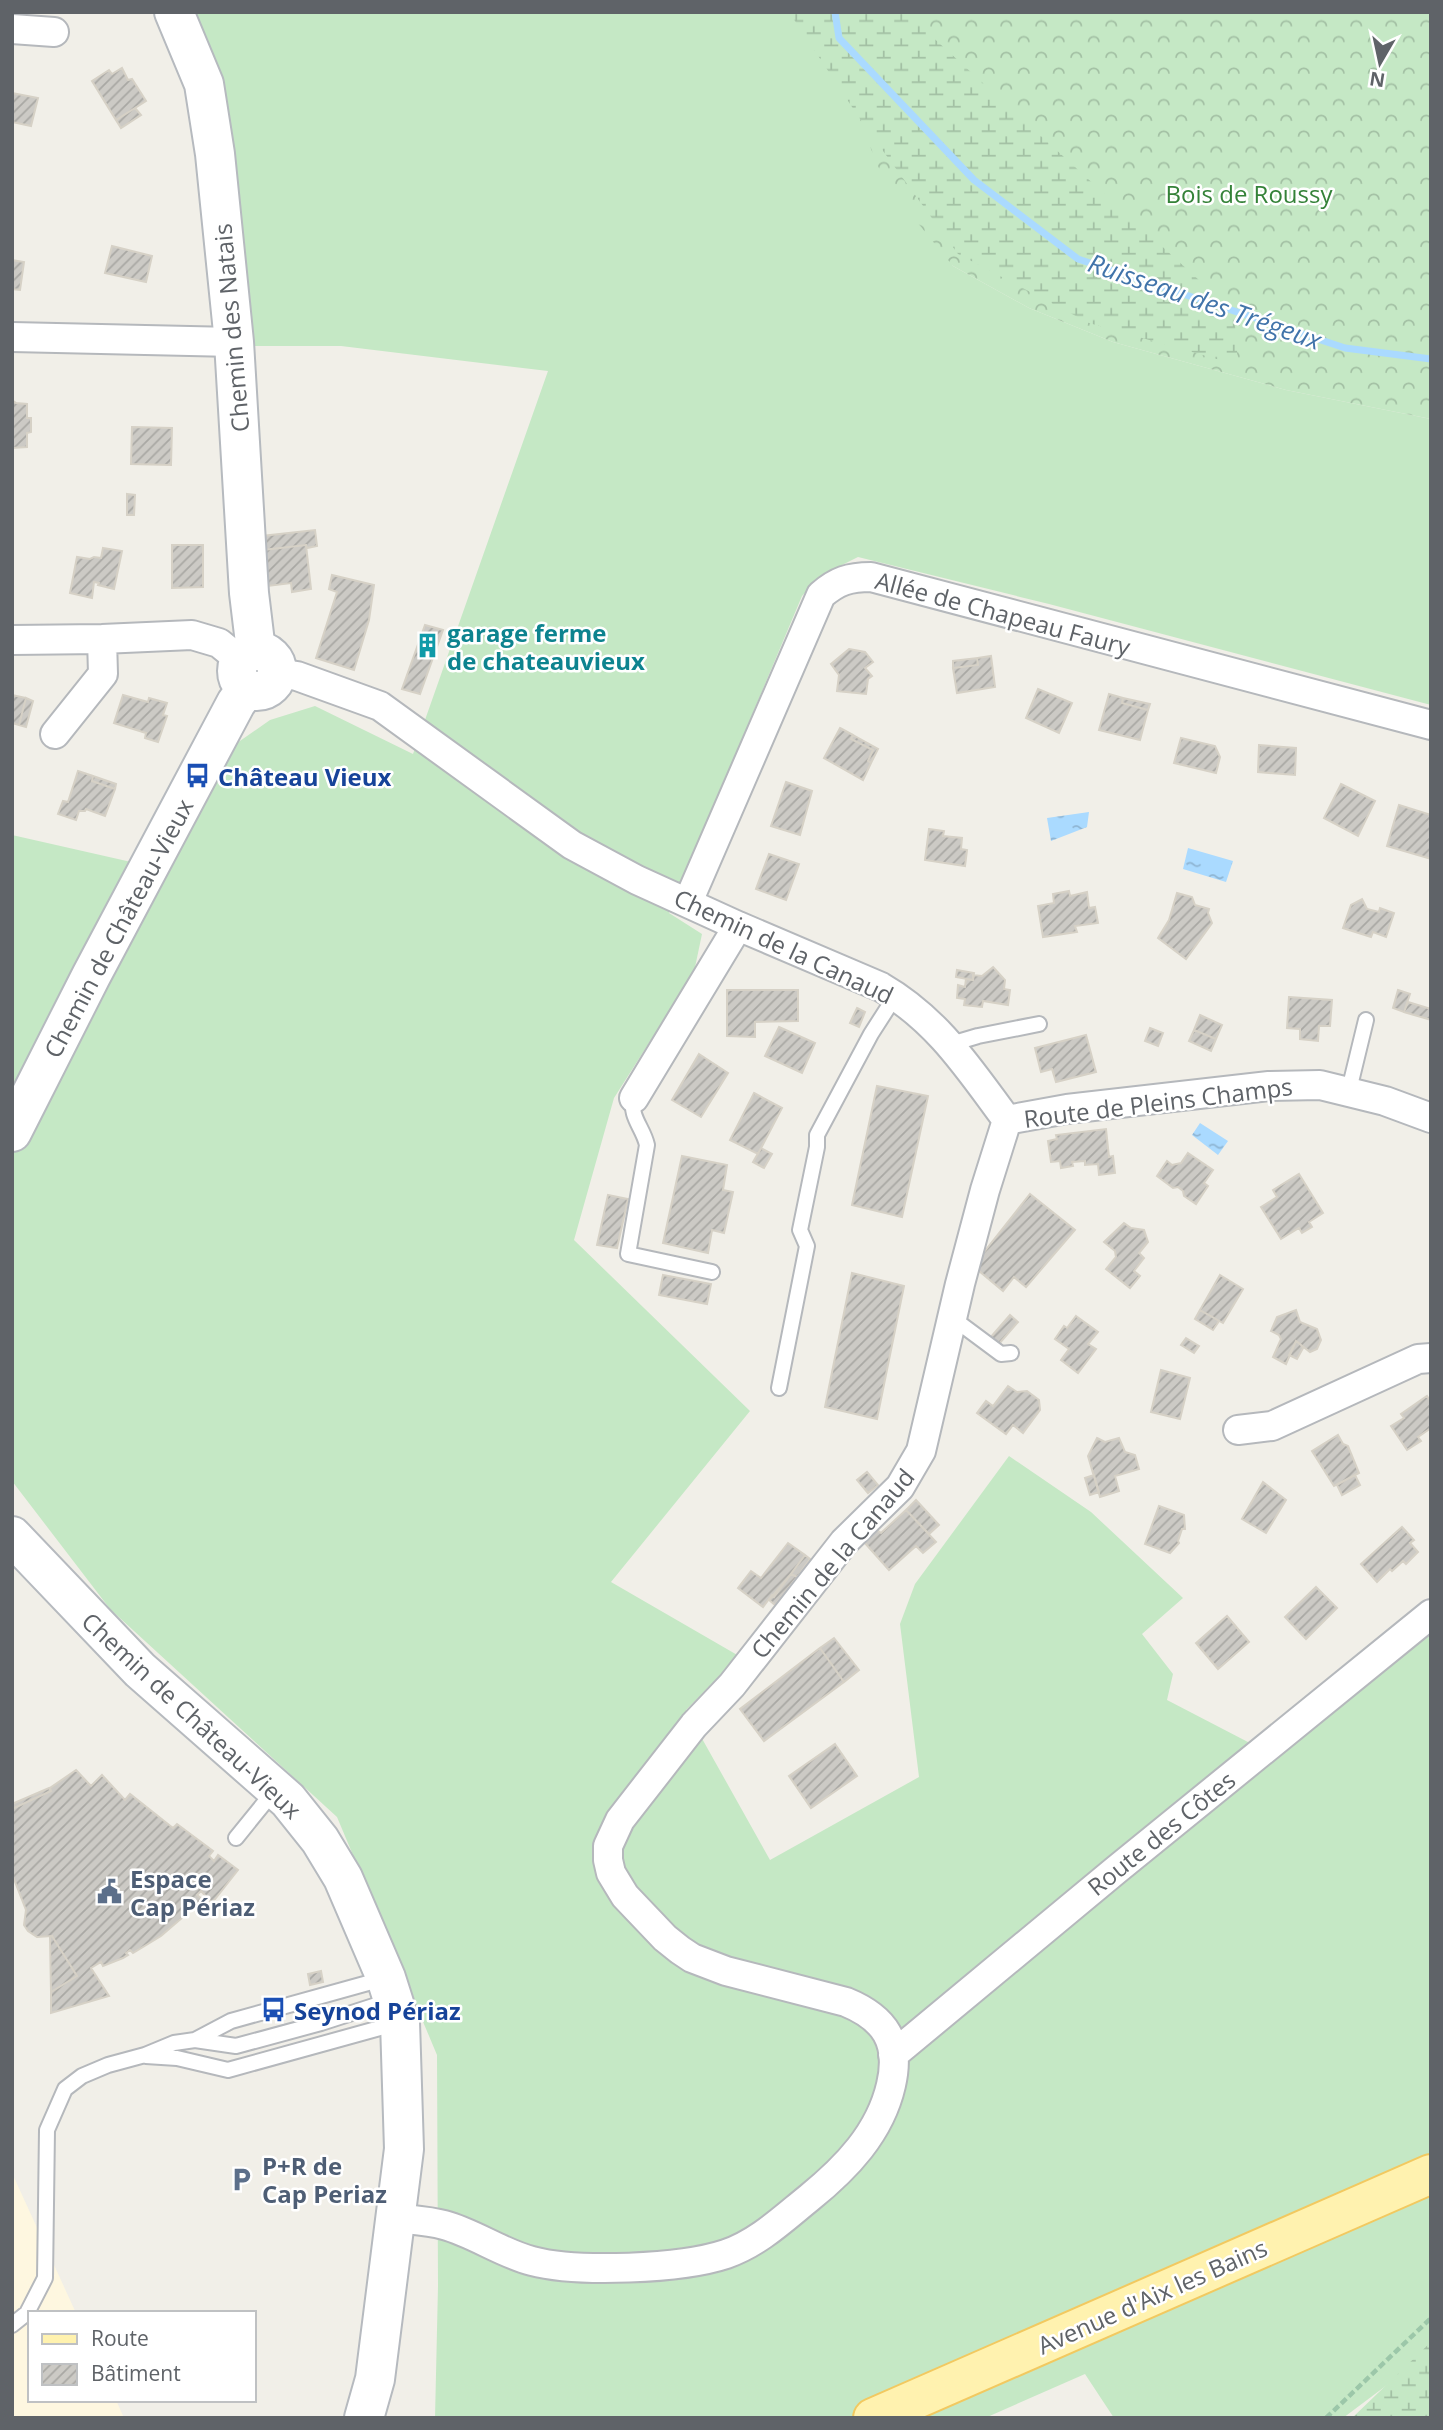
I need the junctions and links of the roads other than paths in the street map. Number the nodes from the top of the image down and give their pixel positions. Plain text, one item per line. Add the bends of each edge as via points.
1 (174, 12) edge
2 (12, 29) edge
3 (54, 32) dead end
4 (12, 337) edge
5 (234, 342) junction
6 (251, 609) junction
7 (201, 636) junction
8 (102, 639) junction
9 (12, 640) edge
10 (255, 668) junction
11 (1431, 725) edge
12 (55, 734) dead end
13 (688, 902) junction
14 (738, 926) junction
15 (896, 995) junction
16 (1366, 1020) dead end
17 (1039, 1024) dead end
18 (951, 1044) junction
19 (1349, 1090) junction
20 (634, 1098) joint
21 (1431, 1118) edge
22 (1007, 1120) junction
23 (12, 1132) edge
24 (712, 1272) dead end
25 (951, 1322) junction
26 (1011, 1353) dead end
27 (1431, 1358) edge
28 (779, 1388) dead end
29 (1238, 1430) dead end
30 (12, 1536) edge
31 (1431, 1614) edge
32 (275, 1790) junction
33 (236, 1838) dead end
34 (393, 2000) junction
35 (195, 2040) junction
36 (145, 2055) junction
37 (893, 2055) junction
38 (1431, 2174) edge
39 (396, 2218) junction
40 (28, 2311) edge
41 (28, 2311) edge
42 (12, 2325) edge
43 (369, 2412) edge
44 (873, 2418) edge

1 - 5 street, Chemin des Natais via 204,84
2 - 3 street
4 - 5 street
5 - 6 street, Chemin des Natais
6 - 7 street via 241,623
6 - 10 street, Chemin des Natais
7 - 8 street
7 - 10 street
8 - 9 street
8 - 12 street via 103,674
10 - 13 street, Chemin de la Canaud via 297,676 380,706 572,845
10 - 23 street, Chemin de Château-Vieux
11 - 13 street, Allée de Chapeau Faury via 870,577 851,577 821,595
13 - 14 street, Chemin de la Canaud
14 - 15 street, Chemin de la Canaud
14 - 20 street
15 - 18 street, Chemin de la Canaud
15 - 28 lane via 817,1135 800,1230 807,1246
16 - 19 lane
17 - 18 lane
18 - 22 street, Chemin de la Canaud
19 - 21 street, Route de Pleins Champs
19 - 22 street, Route de Pleins Champs via 1269,1086
20 - 24 lane via 631,1108 647,1145 628,1254
22 - 25 street, Chemin de la Canaud
25 - 26 lane via 1001,1354
25 - 37 street, Chemin de la Canaud via 921,1451 900,1487 844,1542 732,1685 694,1725 620,1820 608,1846 611,1873 625,1896 680,1950 726,1971 861,2008 882,2024
27 - 29 street via 1418,1359 1272,1426
30 - 32 street, Chemin de Château-Vieux via 140,1670
31 - 37 street, Route des Côtes
32 - 33 lane
32 - 34 street, Chemin de Château-Vieux via 320,1840 343,1878
34 - 35 lane via 231,2021
34 - 35 lane via 236,2046
34 - 36 lane via 228,2070
34 - 39 street, Chemin de Château-Vieux via 404,2149
35 - 36 lane
36 - 40 lane via 82,2076 65,2089 47,2130 45,2278
37 - 39 street, Chemin de la Canaud via 894,2074 883,2109 865,2143 838,2174 766,2234 727,2254 691,2263 581,2268 531,2261 443,2225
38 - 44 main road, Avenue d'Aix les Bains
39 - 43 street, Chemin de Château-Vieux
41 - 42 lane

